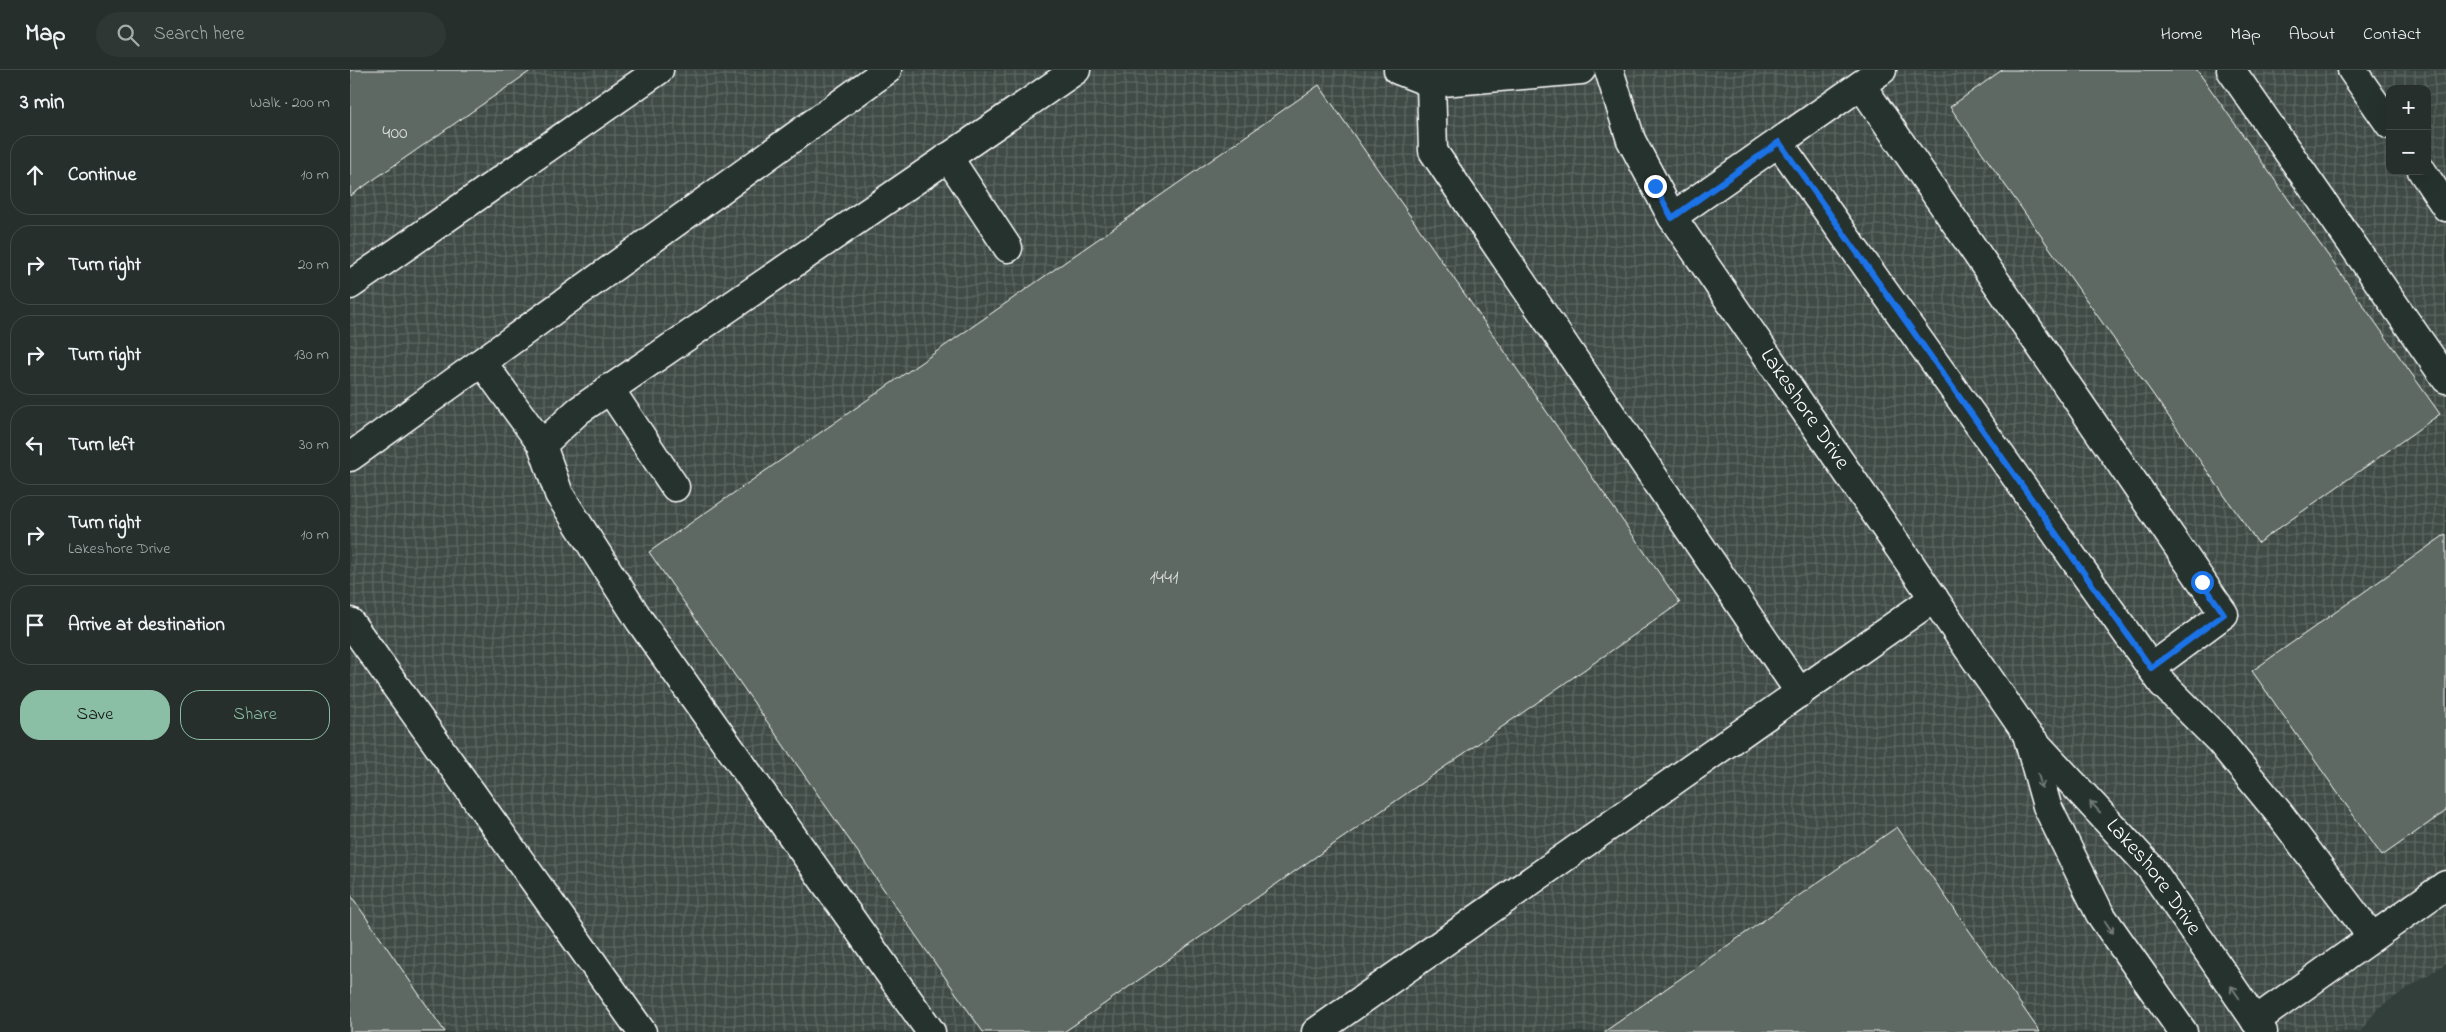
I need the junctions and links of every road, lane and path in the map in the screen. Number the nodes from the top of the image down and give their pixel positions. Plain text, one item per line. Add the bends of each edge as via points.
1 (660, 70) edge
2 (887, 70) edge
3 (1076, 70) edge
4 (1398, 70) edge
5 (1581, 70) edge
6 (1609, 70) edge
7 (2231, 70) edge
8 (2352, 70) edge
9 (1872, 77) edge
10 (1430, 83) junction
11 (2386, 119) edge
12 (1779, 142) junction
13 (948, 157) junction
14 (2425, 175) edge
15 (2446, 207) edge
16 (1672, 218) junction
17 (1008, 248) dead end
18 (350, 285) edge
19 (482, 362) junction
20 (2446, 378) edge
21 (610, 388) junction
22 (542, 445) junction
23 (350, 457) edge
24 (675, 487) dead end
25 (1934, 598) junction
26 (350, 622) edge
27 (2151, 668) junction
28 (1800, 693) junction
29 (2027, 734) junction
30 (2446, 885) edge
31 (2372, 937) junction
32 (2259, 1026) edge
33 (642, 1032) edge
34 (931, 1032) edge
35 (1316, 1032) edge
36 (2183, 1032) edge

1 - 18 street
2 - 19 street
3 - 13 street
4 - 10 street
5 - 10 street
6 - 16 street, Lakeshore Drive via 1631,140
7 - 20 street
8 - 11 street
9 - 12 street
9 - 27 street via 2224,614
10 - 28 street via 1433,151
12 - 16 street
12 - 27 street
13 - 17 street
13 - 21 street
14 - 15 street
16 - 25 street, Lakeshore Drive
19 - 22 street
19 - 23 street
21 - 22 street via 578,410
21 - 24 street
22 - 34 street via 559,494 640,622
25 - 28 street
25 - 29 street, Lakeshore Drive
26 - 33 street
27 - 31 street via 2219,740
28 - 35 street
32 -> 29 street, Lakeshore Drive via 2150,867
29 -> 36 street, Lakeshore Drive via 2047,806 2100,914
30 - 31 street
31 - 32 street

